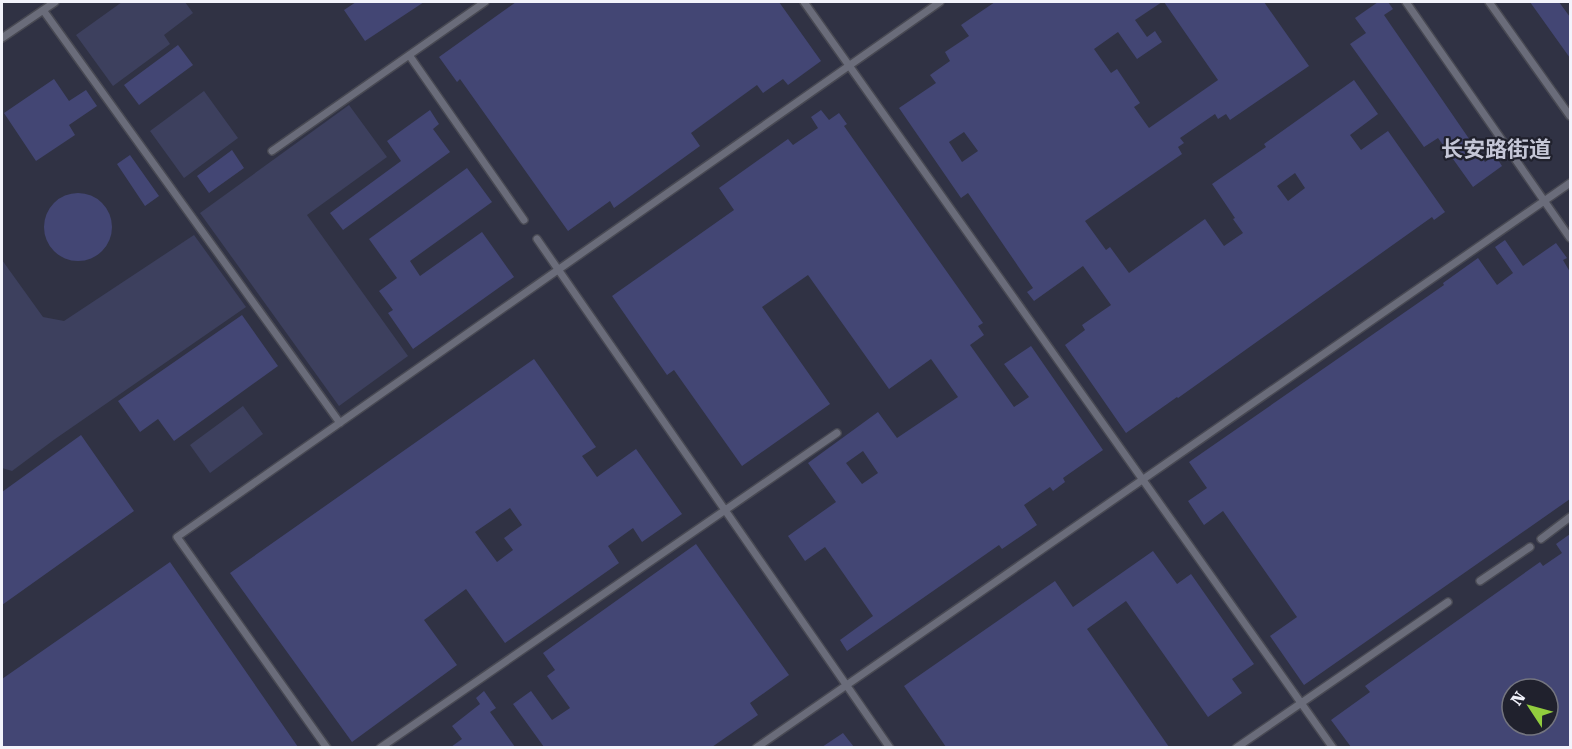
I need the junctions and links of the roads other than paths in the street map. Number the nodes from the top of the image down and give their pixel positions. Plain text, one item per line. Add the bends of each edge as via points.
1 (55, 2) edge
2 (486, 2) edge
3 (804, 2) edge
4 (940, 2) edge
5 (1406, 2) edge
6 (1489, 2) edge
7 (43, 10) junction
8 (2, 38) edge
9 (409, 55) junction
10 (849, 65) junction
11 (1570, 116) edge
12 (272, 151) dead end
13 (1570, 183) edge
14 (1545, 201) junction
15 (524, 220) dead end
16 (1570, 238) edge
17 (537, 239) dead end
18 (558, 269) junction
19 (340, 423) junction
20 (837, 433) dead end
21 (1143, 479) junction
22 (725, 510) junction
23 (1570, 517) edge
24 (1541, 539) dead end
25 (1530, 547) dead end
26 (1480, 581) dead end
27 (1448, 602) dead end
28 (846, 685) junction
29 (1301, 703) junction
30 (327, 747) edge
31 (380, 747) edge
32 (756, 747) edge
33 (890, 747) edge
34 (1236, 747) edge
35 (1333, 747) edge

1 - 7 lane
2 - 9 lane
3 - 10 lane
4 - 10 lane
5 - 14 lane
6 - 11 lane
7 - 8 lane
7 - 19 lane
9 - 12 lane
9 - 15 lane
10 - 18 lane
10 - 21 lane
13 - 14 lane
14 - 16 lane
14 - 21 lane
17 - 18 lane
18 - 19 lane
18 - 22 lane
19 - 30 lane via 177,537
20 - 22 lane
21 - 28 lane
21 - 29 lane
22 - 28 lane
22 - 31 lane
23 - 24 lane
25 - 26 lane
27 - 29 lane
28 - 32 lane
28 - 33 lane
29 - 34 lane
29 - 35 lane

